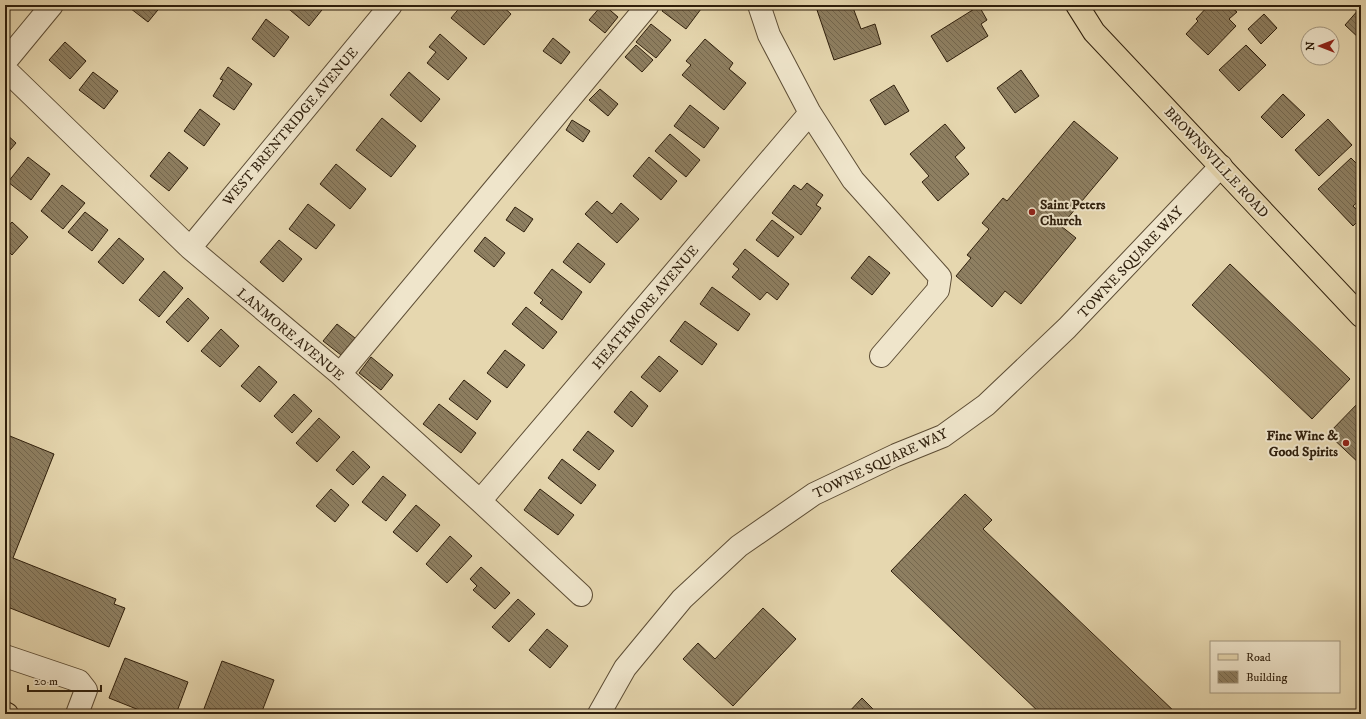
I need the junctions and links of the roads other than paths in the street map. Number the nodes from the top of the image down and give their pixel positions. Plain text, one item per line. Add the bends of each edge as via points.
1 (52, 5) edge
2 (391, 5) edge
3 (648, 5) edge
4 (759, 5) edge
5 (1077, 5) edge
6 (5, 62) edge
7 (5, 69) edge
8 (810, 113) junction
9 (1221, 166) junction
10 (190, 248) junction
11 (1361, 316) edge
12 (881, 356) dead end
13 (340, 374) junction
14 (480, 501) junction
15 (581, 594) dead end
16 (5, 656) edge
17 (77, 714) edge
18 (599, 714) edge

1 - 6 street
2 - 10 street, WEST BRENTRIDGE AVENUE
3 - 13 street
4 - 8 street via 769,35
5 - 9 main road, BROWNSVILLE ROAD via 1094,32
7 - 10 street, LANMORE AVENUE
8 - 12 street via 853,180 940,277 938,290
8 - 14 street, HEATHMORE AVENUE
9 - 11 main road, BROWNSVILLE ROAD
9 - 18 street, TOWNE SQUARE WAY via 1067,328 986,405 943,436 814,494 739,546 682,599 625,668
10 - 13 street, LANMORE AVENUE
13 - 14 street, LANMORE AVENUE
14 - 15 street, LANMORE AVENUE
16 - 17 street via 79,681 86,690

